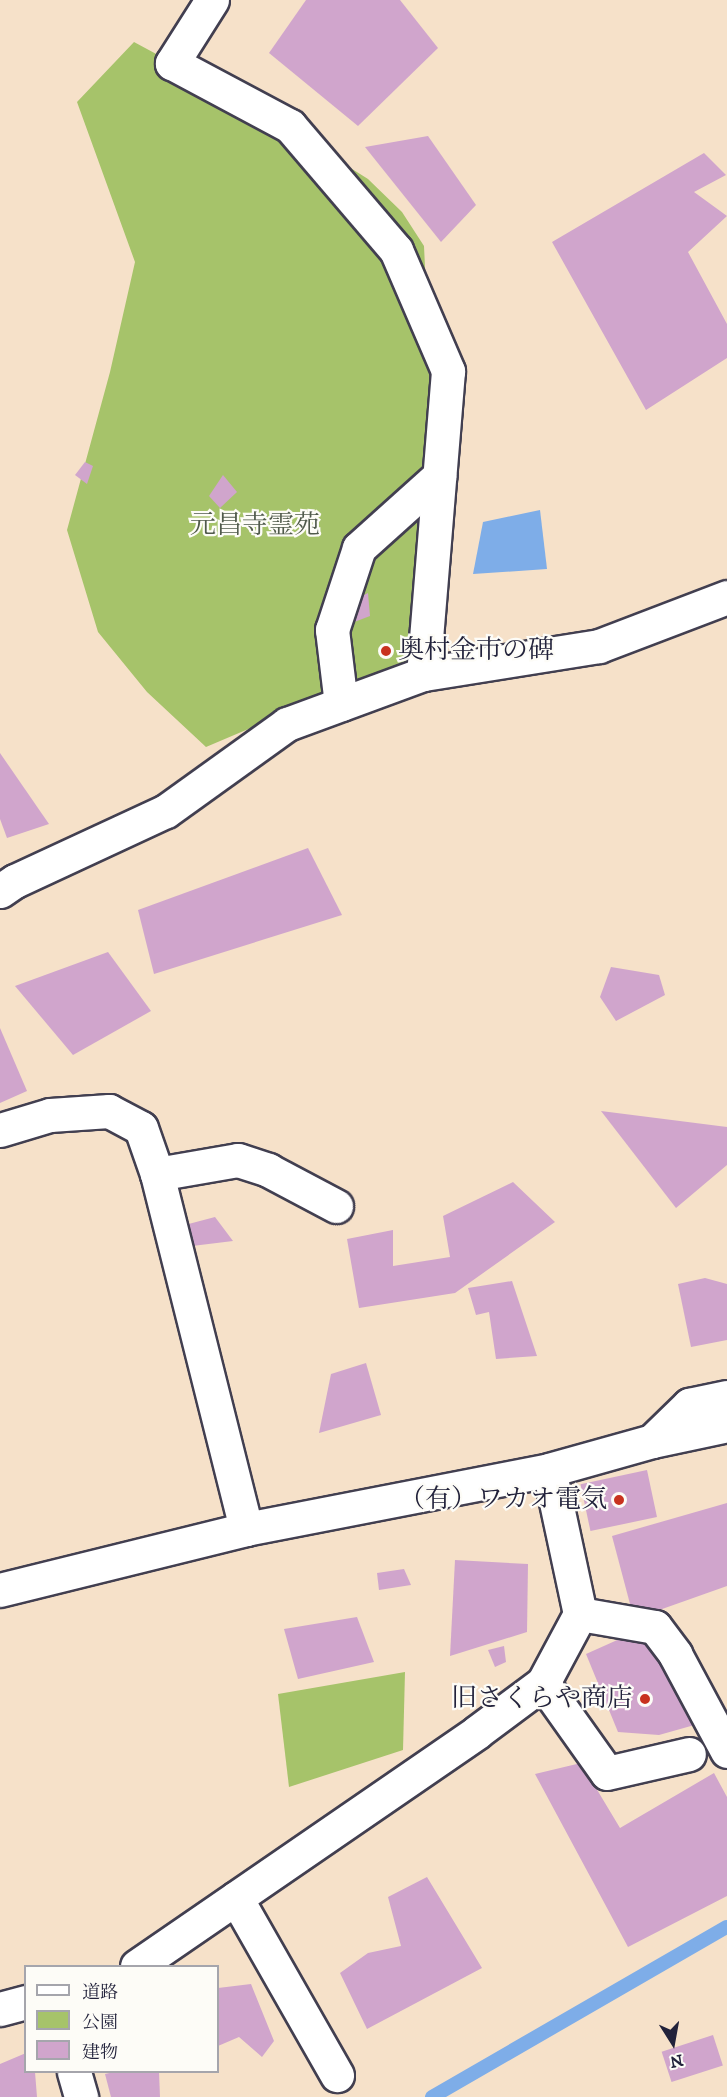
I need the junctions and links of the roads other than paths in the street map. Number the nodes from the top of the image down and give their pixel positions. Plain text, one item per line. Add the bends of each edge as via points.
1 (212, 0) edge
2 (440, 476) junction
3 (727, 597) edge
4 (423, 674) junction
5 (341, 704) junction
6 (0, 891) edge
7 (0, 1130) edge
8 (157, 1174) junction
9 (336, 1206) dead end
10 (727, 1397) edge
11 (727, 1425) edge
12 (652, 1441) junction
13 (549, 1470) junction
14 (246, 1529) junction
15 (0, 1590) edge
16 (580, 1614) junction
17 (543, 1683) junction
18 (727, 1751) edge
19 (688, 1754) dead end
20 (236, 1899) junction
21 (139, 1965) edge
22 (24, 2003) edge
23 (0, 2009) edge
24 (74, 2073) edge
25 (337, 2075) dead end
26 (81, 2097) edge

1 - 2 street via 172,63 290,126 396,250 448,371
2 - 4 street
2 - 5 street via 359,548 332,630
3 - 4 street via 598,646
4 - 5 street
5 - 6 street via 287,724 166,811
7 - 8 street via 50,1115 109,1111 141,1128
8 - 9 street via 238,1160 268,1170
8 - 14 street
10 - 12 street via 689,1405
11 - 12 street
12 - 13 street
13 - 14 street
13 - 16 street
14 - 15 street
16 - 17 street
16 - 18 street via 655,1627 675,1654
17 - 19 street via 607,1773
17 - 20 street
20 - 21 street
20 - 25 street
22 - 23 street
24 - 26 street

